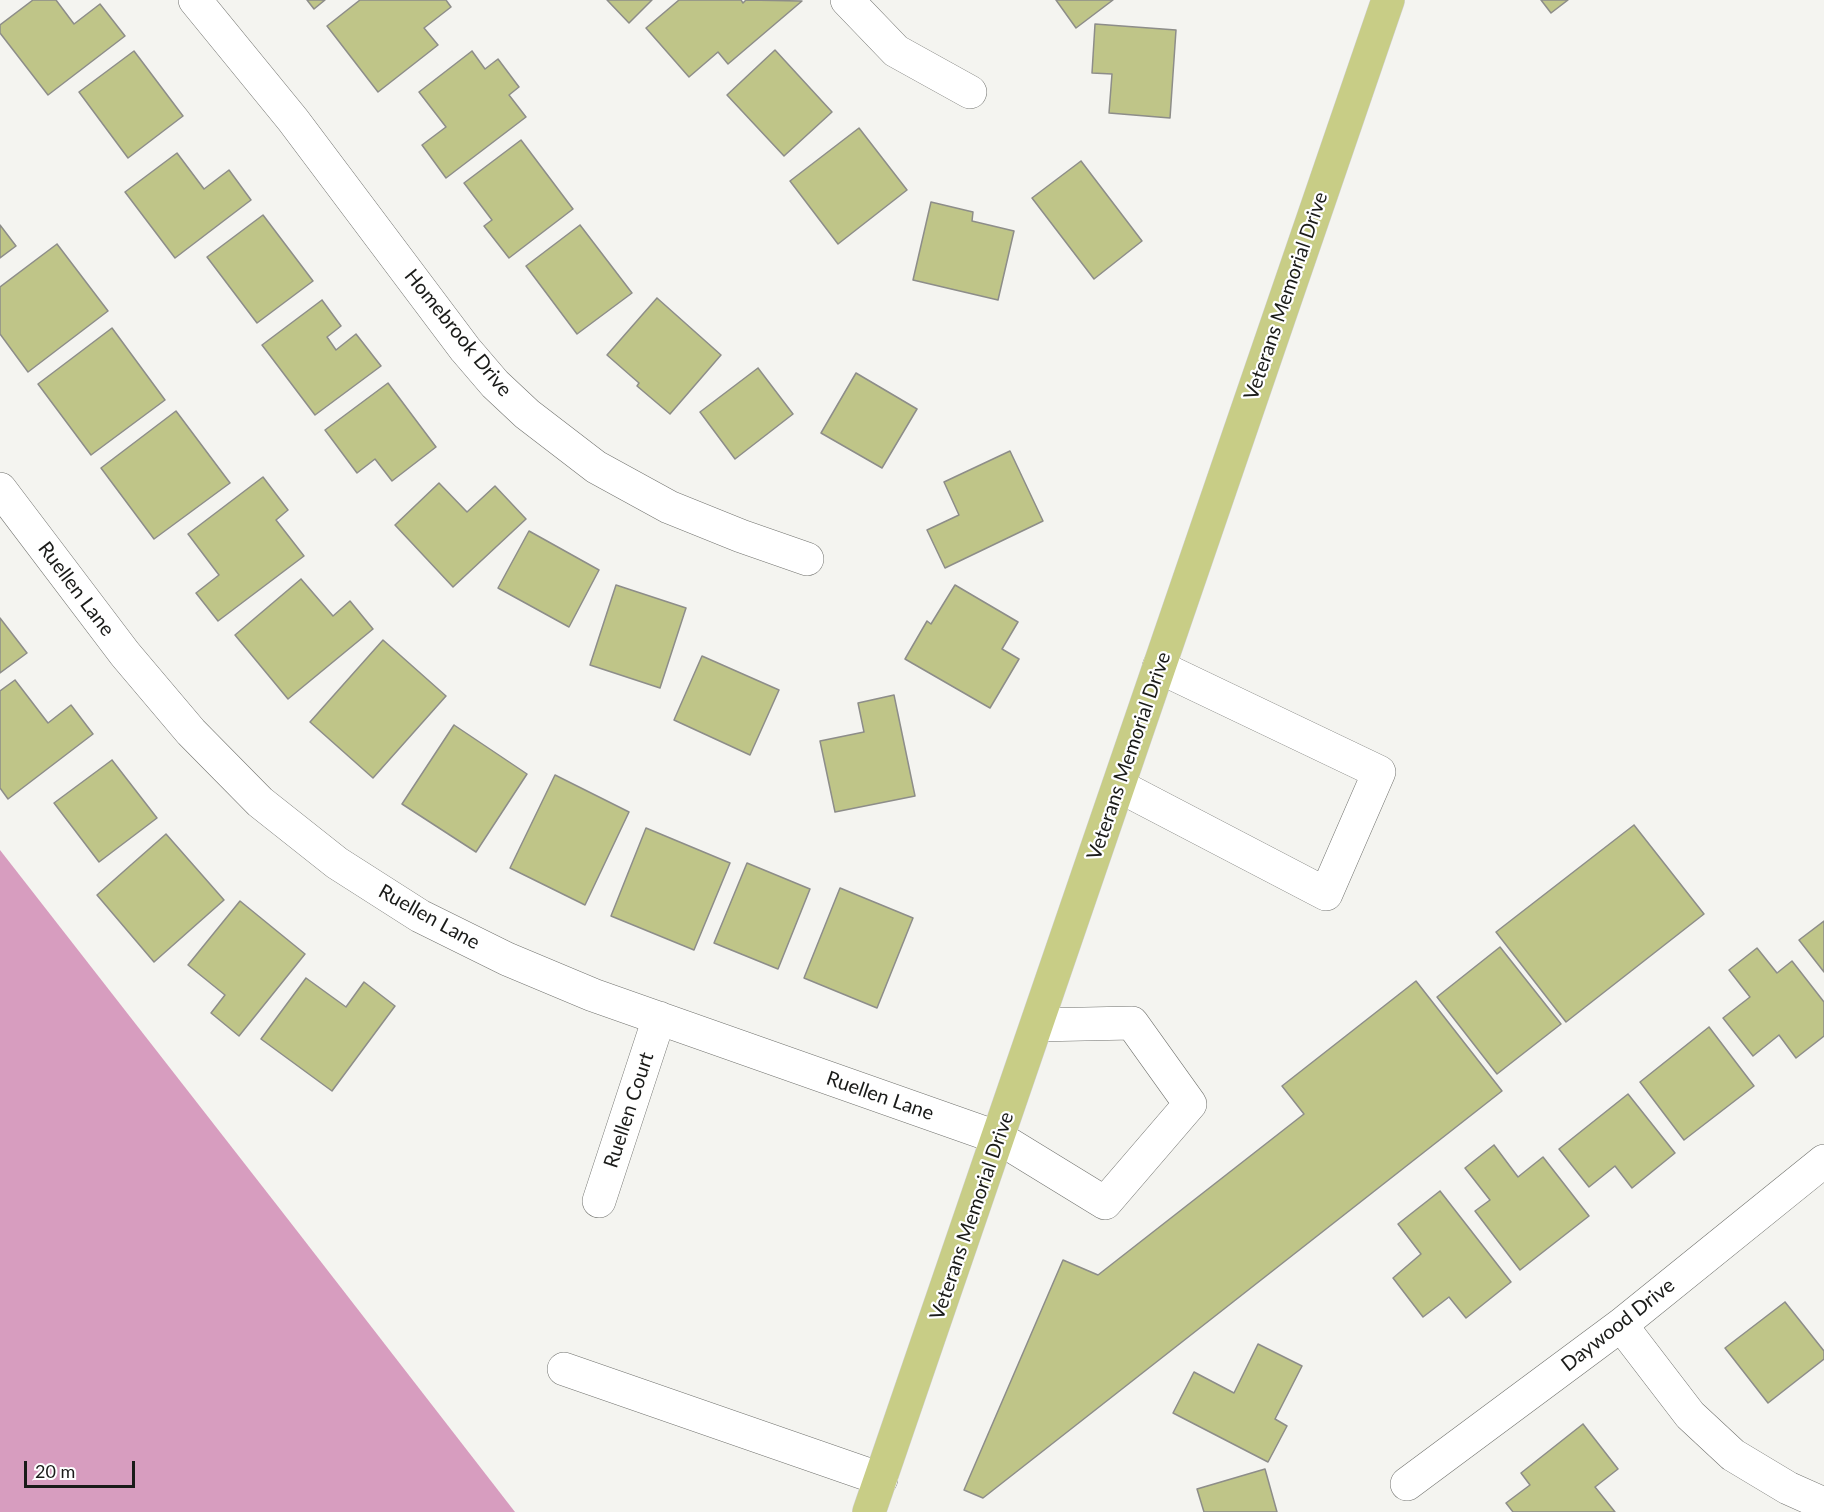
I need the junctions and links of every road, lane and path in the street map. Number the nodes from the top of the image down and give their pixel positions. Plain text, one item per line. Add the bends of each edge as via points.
1 (195, 0) edge
2 (847, 0) edge
3 (1388, 0) edge
4 (970, 92) dead end
5 (0, 489) edge
6 (807, 559) dead end
7 (1160, 667) junction
8 (1119, 786) junction
9 (659, 1018) junction
10 (1037, 1025) junction
11 (999, 1138) junction
12 (1824, 1161) edge
13 (599, 1201) dead end
14 (1621, 1324) junction
15 (564, 1369) dead end
16 (881, 1479) junction
17 (1407, 1484) dead end
18 (1824, 1504) edge
19 (869, 1512) edge

1 - 6 street, Homebrook Drive via 293,120 465,349 527,414 596,467 669,507
2 - 4 street via 896,51
3 - 7 main road, Veterans Memorial Drive
5 - 9 street, Ruellen Lane via 125,654 191,732 298,834 337,864 420,916 507,959
7 - 8 main road, Veterans Memorial Drive
7 - 8 street via 1379,772 1326,894
8 - 10 main road, Veterans Memorial Drive
9 - 11 street, Ruellen Lane
9 - 13 street, Ruellen Court
10 - 11 main road, Veterans Memorial Drive
10 - 11 street, Ruellen Lane via 1132,1023 1190,1104 1105,1203
11 - 16 main road, Veterans Memorial Drive
12 - 14 street, Daywood Drive
14 - 17 street, Daywood Drive
14 - 18 street via 1690,1415 1733,1455
15 - 16 street
16 - 19 main road, Veterans Memorial Drive

